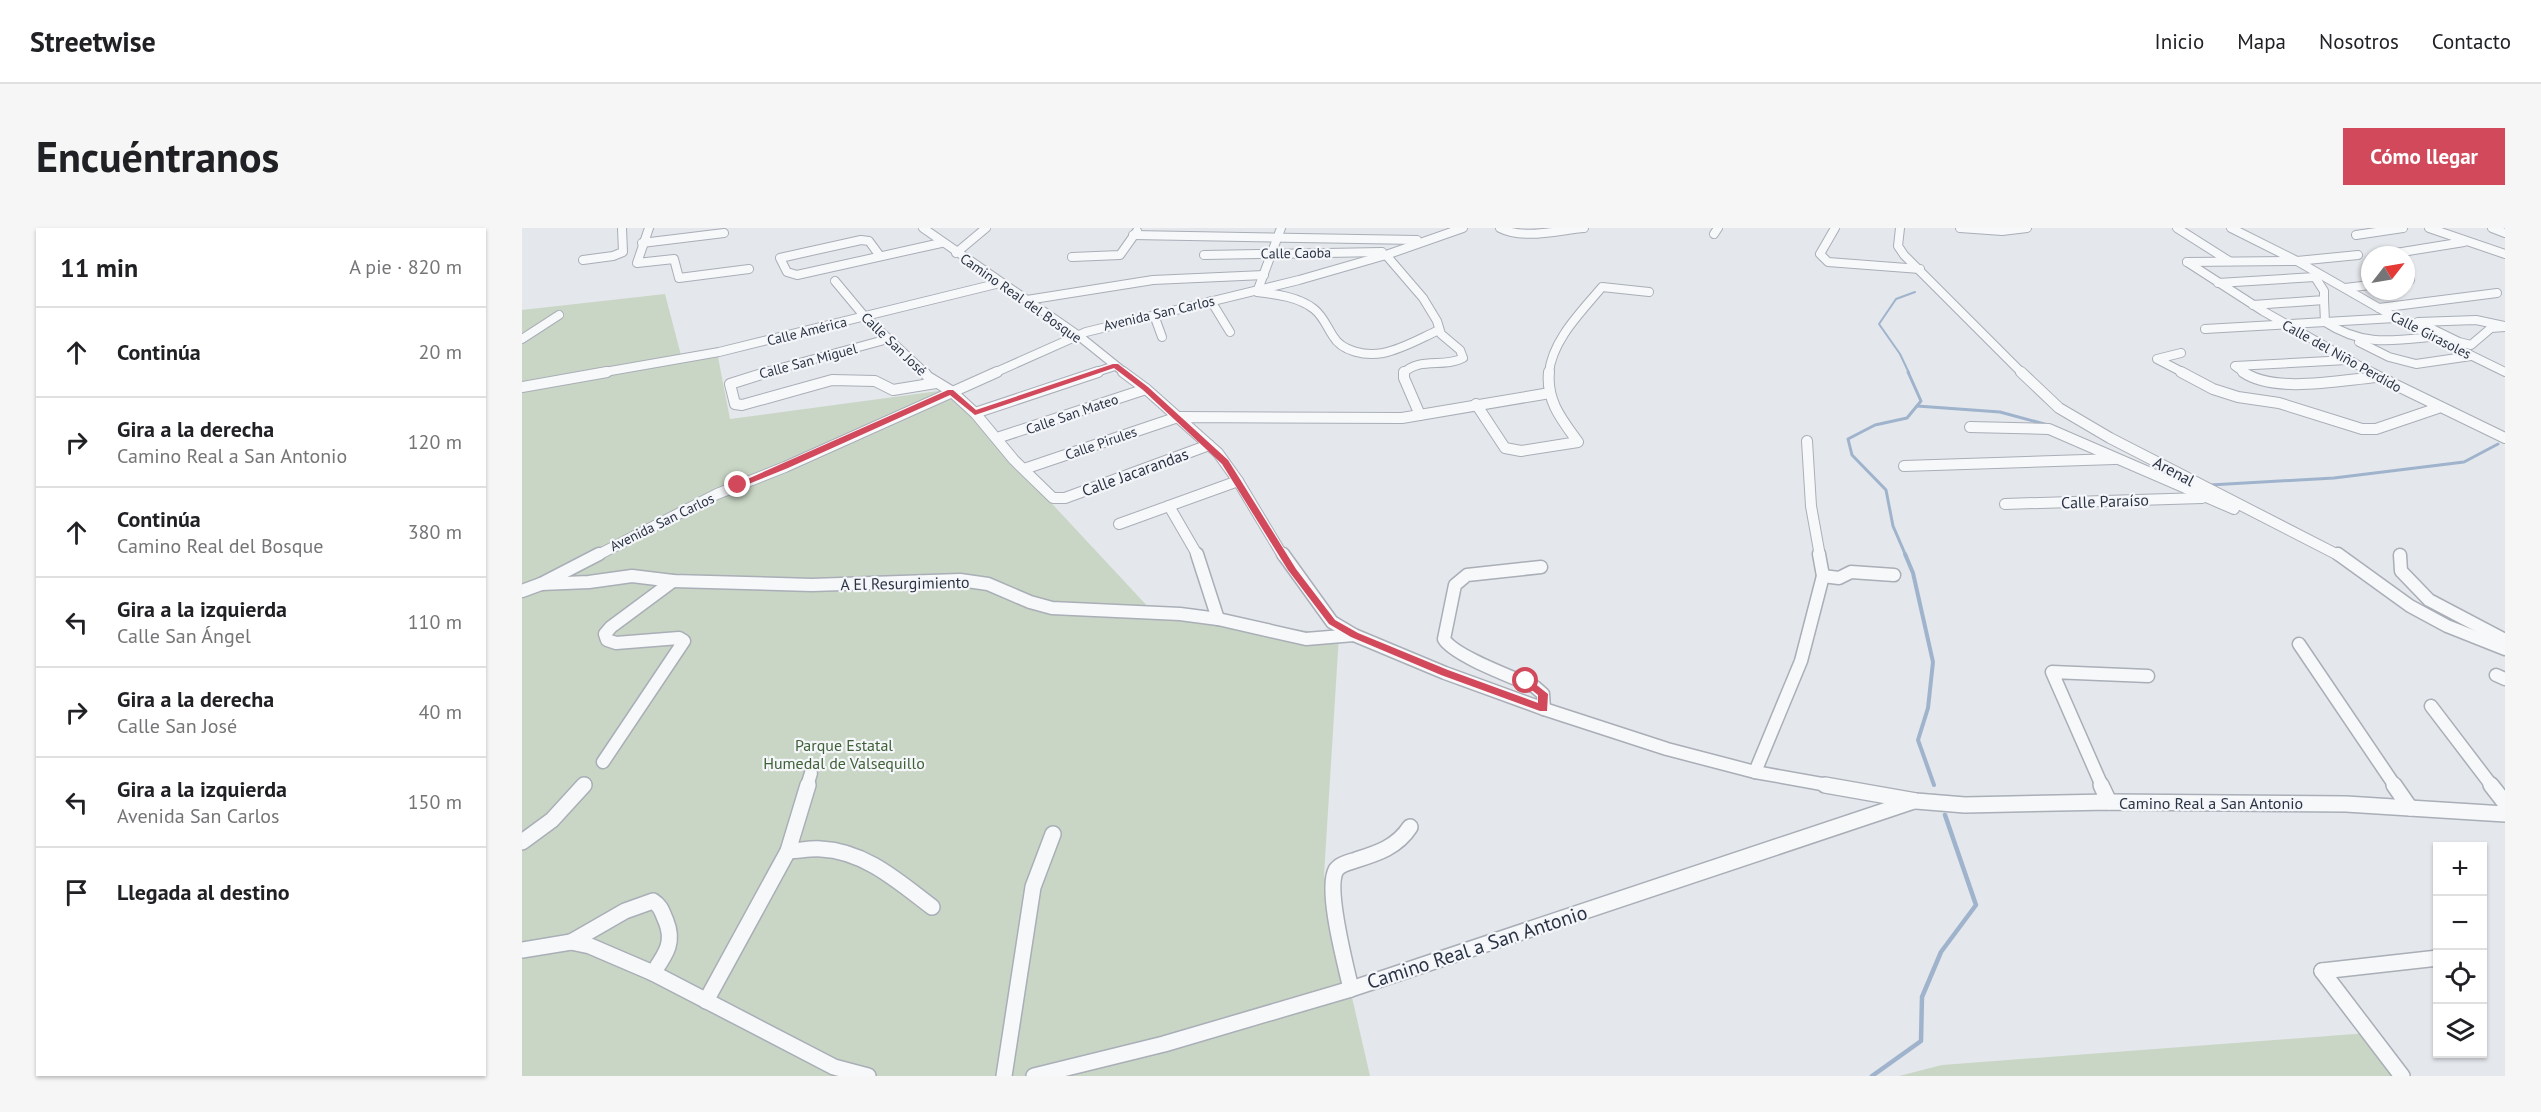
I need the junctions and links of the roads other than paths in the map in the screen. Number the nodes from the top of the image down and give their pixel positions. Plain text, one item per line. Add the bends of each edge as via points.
1 (622, 228) edge
2 (649, 228) edge
3 (923, 228) edge
4 (986, 228) edge
5 (1140, 228) edge
6 (1281, 228) edge
7 (1463, 228) edge
8 (1500, 228) edge
9 (1584, 228) edge
10 (1835, 228) edge
11 (1900, 228) edge
12 (1960, 228) edge
13 (2027, 228) edge
14 (2177, 228) edge
15 (2231, 228) edge
16 (2403, 228) edge
17 (2428, 228) edge
18 (2492, 228) edge
19 (1568, 229) edge
20 (724, 233) dead end
21 (1133, 235) junction
22 (2356, 235) dead end
23 (2505, 235) edge
24 (1276, 238) junction
25 (1423, 240) junction
26 (2469, 241) junction
27 (642, 243) junction
28 (941, 243) junction
29 (2415, 250) edge
30 (956, 253) junction
31 (1269, 254) junction
32 (1387, 254) junction
33 (2505, 254) edge
34 (1204, 255) dead end
35 (2358, 255) dead end
36 (880, 256) junction
37 (1072, 257) dead end
38 (583, 260) dead end
39 (2229, 261) junction
40 (2297, 261) junction
41 (749, 269) dead end
42 (1920, 269) junction
43 (1263, 275) junction
44 (2315, 275) junction
45 (835, 281) dead end
46 (1000, 283) junction
47 (2218, 283) junction
48 (2361, 286) edge
49 (2345, 288) junction
50 (1257, 292) junction
51 (1649, 292) dead end
52 (2502, 293) edge
53 (1027, 300) junction
54 (2324, 300) junction
55 (1211, 301) junction
56 (2253, 305) junction
57 (2379, 308) junction
58 (560, 315) dead end
59 (1155, 315) junction
60 (866, 317) junction
61 (2395, 318) junction
62 (2325, 322) junction
63 (2286, 325) junction
64 (2505, 327) edge
65 (2205, 329) dead end
66 (1439, 330) junction
67 (1230, 332) dead end
68 (1079, 336) junction
69 (1162, 337) dead end
70 (2432, 337) junction
71 (2350, 338) junction
72 (522, 339) edge
73 (888, 339) junction
74 (2181, 353) dead end
75 (2471, 356) junction
76 (2348, 360) junction
77 (1115, 366) junction
78 (2505, 372) edge
79 (2378, 377) junction
80 (936, 383) junction
81 (522, 387) edge
82 (1146, 389) junction
83 (951, 392) junction
84 (1550, 393) junction
85 (1476, 404) junction
86 (2438, 408) junction
87 (975, 413) junction
88 (1420, 415) junction
89 (1178, 417) junction
90 (1970, 427) dead end
91 (998, 438) junction
92 (2505, 438) edge
93 (1807, 441) dead end
94 (1209, 445) junction
95 (2119, 459) junction
96 (1904, 466) dead end
97 (1024, 469) junction
98 (1238, 481) junction
99 (2206, 498) junction
100 (1061, 499) joint
101 (2005, 504) dead end
102 (1169, 506) junction
103 (2258, 513) junction
104 (1119, 524) dead end
105 (2400, 555) dead end
106 (1541, 567) dead end
107 (1894, 575) dead end
108 (1823, 576) junction
109 (673, 581) junction
110 (541, 584) junction
111 (522, 591) edge
112 (1218, 620) junction
113 (1354, 635) junction
114 (2505, 640) edge
115 (2299, 644) dead end
116 (2505, 649) edge
117 (2148, 676) dead end
118 (2431, 706) dead end
119 (1544, 709) junction
120 (603, 762) dead end
121 (1755, 772) junction
122 (811, 773) dead end
123 (585, 784) dead end
124 (1916, 801) junction
125 (2109, 802) junction
126 (2505, 803) edge
127 (2410, 808) junction
128 (2505, 814) edge
129 (1410, 827) dead end
130 (1053, 834) dead end
131 (522, 842) edge
132 (788, 851) junction
133 (932, 908) dead end
134 (571, 942) junction
135 (522, 950) edge
136 (2433, 959) edge
137 (653, 973) junction
138 (1350, 989) junction
139 (706, 1001) junction
140 (868, 1076) edge
141 (1004, 1076) edge
142 (1034, 1076) edge
143 (2402, 1076) edge

1 - 38 street via 623,252
2 - 27 street
3 - 28 street, Camino Real del Bosque
4 - 30 street
5 - 21 street
6 - 24 street
7 - 25 street, Avenida San Carlos
8 - 19 street via 1516,233
9 - 19 street
10 - 42 street via 1820,254 1828,262
11 - 42 street, Arenal via 1898,246
12 - 13 street
14 - 39 street
15 - 40 street, Calle Girasoles
16 - 22 street
17 - 26 street
18 - 23 street
20 - 27 street
21 - 24 street
21 - 37 street via 1116,256
24 - 25 street
24 - 31 street
25 - 32 street, Avenida San Carlos
26 - 29 street
26 - 33 street
27 - 41 street via 637,263 674,259 680,278
28 - 30 street, Camino Real del Bosque
28 - 36 street
30 - 46 street, Camino Real del Bosque
31 - 32 street, Calle Caoba
31 - 34 street, Calle Caoba
31 - 43 street
32 - 50 street, Avenida San Carlos
32 - 66 street via 1422,298
35 - 40 street
36 - 36 street via 793,275 786,271 780,258 861,240 869,242
39 - 40 street
39 - 47 street, Calle del Niño Perdido via 2187,262
40 - 44 street, Calle Girasoles
42 - 103 street, Arenal via 2052,403 2088,426
43 - 50 street
43 - 53 street via 1153,280
44 - 47 street
44 - 49 street, Calle Girasoles
44 - 54 street via 2324,291
45 - 60 street, Calle San José
46 - 53 street, Camino Real del Bosque
46 - 60 street, Calle América
47 - 56 street, Calle del Niño Perdido
48 - 49 street
49 - 57 street, Calle Girasoles
50 - 55 street, Avenida San Carlos
50 - 66 street via 1280,295 1312,308 1336,341 1355,351 1393,350
51 - 84 street via 1602,287 1577,316 1549,366
52 - 57 street
53 - 68 street, Camino Real del Bosque
54 - 56 street
54 - 62 street
55 - 59 street, Avenida San Carlos
55 - 67 street
56 - 63 street, Calle del Niño Perdido
57 - 61 street, Calle Girasoles
58 - 72 street
59 - 68 street, Avenida San Carlos via 1096,328
59 - 69 street
60 - 73 street, Calle San José
60 - 81 street, Calle América via 719,352
61 - 62 street
61 - 70 street, Calle Girasoles
62 - 63 street
62 - 71 street
63 - 65 street
63 - 76 street, Calle del Niño Perdido
64 - 64 street via 2476,320 2418,322 2470,345 2487,330
66 - 88 street via 1463,357 1454,362 1414,365 1404,372
68 - 77 street, Camino Real del Bosque
68 - 83 street, Avenida San Carlos
70 - 71 street via 2374,341
70 - 75 street, Calle Girasoles
71 - 75 street via 2389,357 2416,364
73 - 80 street, Calle San José
73 - 80 street, Calle San Miguel via 740,379 729,386 735,404 832,380 875,381 893,390
74 - 86 street via 2157,359 2213,389 2279,403 2356,428 2376,429
75 - 78 street, Calle Girasoles
76 - 79 street, Calle del Niño Perdido
76 - 79 street via 2235,366 2272,384
77 - 82 street, Camino Real del Bosque
77 - 87 street
79 - 86 street, Calle del Niño Perdido
80 - 83 street, Calle San José
82 - 89 street, Camino Real del Bosque
82 - 91 street, Calle San Mateo
83 - 87 street, Calle San José
83 - 110 street, Avenida San Carlos via 702,501
84 - 85 street, Calle Pirules
84 - 85 street via 1557,412 1578,442 1521,450 1505,448
85 - 88 street, Calle Pirules
86 - 92 street, Calle del Niño Perdido
87 - 91 street, Calle San José
88 - 89 street, Calle Pirules via 1358,419
89 - 94 street, Camino Real del Bosque
89 - 97 street, Calle Pirules
90 - 95 street via 2040,428
91 - 97 street, Calle San José
93 - 108 street via 1811,506
94 - 98 street, Camino Real del Bosque
94 - 100 street, Calle Jacarandas
95 - 96 street
95 - 99 street
97 - 100 street, Calle San José via 1050,495
98 - 102 street
98 - 113 street, Camino Real del Bosque via 1314,601 1332,622
99 - 101 street, Calle Paraíso
99 - 103 street via 2235,510
102 - 104 street
102 - 112 street via 1198,556
103 - 116 street, Arenal via 2331,549 2428,616
105 - 114 street via 2401,571 2429,600
106 - 119 street via 1467,574 1455,585 1444,639 1460,653 1535,687 1543,694
107 - 108 street via 1851,572 1839,578
108 - 121 street via 1801,662
109 - 110 street, A El Resurgimiento via 632,576
109 - 112 street, A El Resurgimiento via 812,585 980,582 1052,608 1149,611
109 - 120 street via 605,634 607,640 616,643 679,638 684,641
110 - 111 street, A El Resurgimiento
112 - 113 street, A El Resurgimiento via 1306,639
113 - 119 street, Camino Real a San Antonio
115 - 127 street
117 - 125 street via 2052,672
118 - 126 street
119 - 121 street, Camino Real a San Antonio via 1667,749
121 - 124 street, Camino Real a San Antonio
122 - 132 street
123 - 131 street via 552,819
124 - 125 street, Camino Real a San Antonio via 1965,805
124 - 138 street, Camino Real a San Antonio
125 - 127 street, Camino Real a San Antonio
127 - 128 street, Camino Real a San Antonio
129 - 138 street via 1392,847 1340,866 1335,873 1332,891
130 - 141 street via 1033,887
132 - 133 street via 820,849 871,861
132 - 139 street
134 - 135 street
134 - 137 street
134 - 137 street via 644,901 652,901 658,904 672,937
136 - 143 street via 2322,971
137 - 139 street
138 - 142 street, Camino Real a San Antonio via 1164,1044
139 - 140 street via 834,1067

